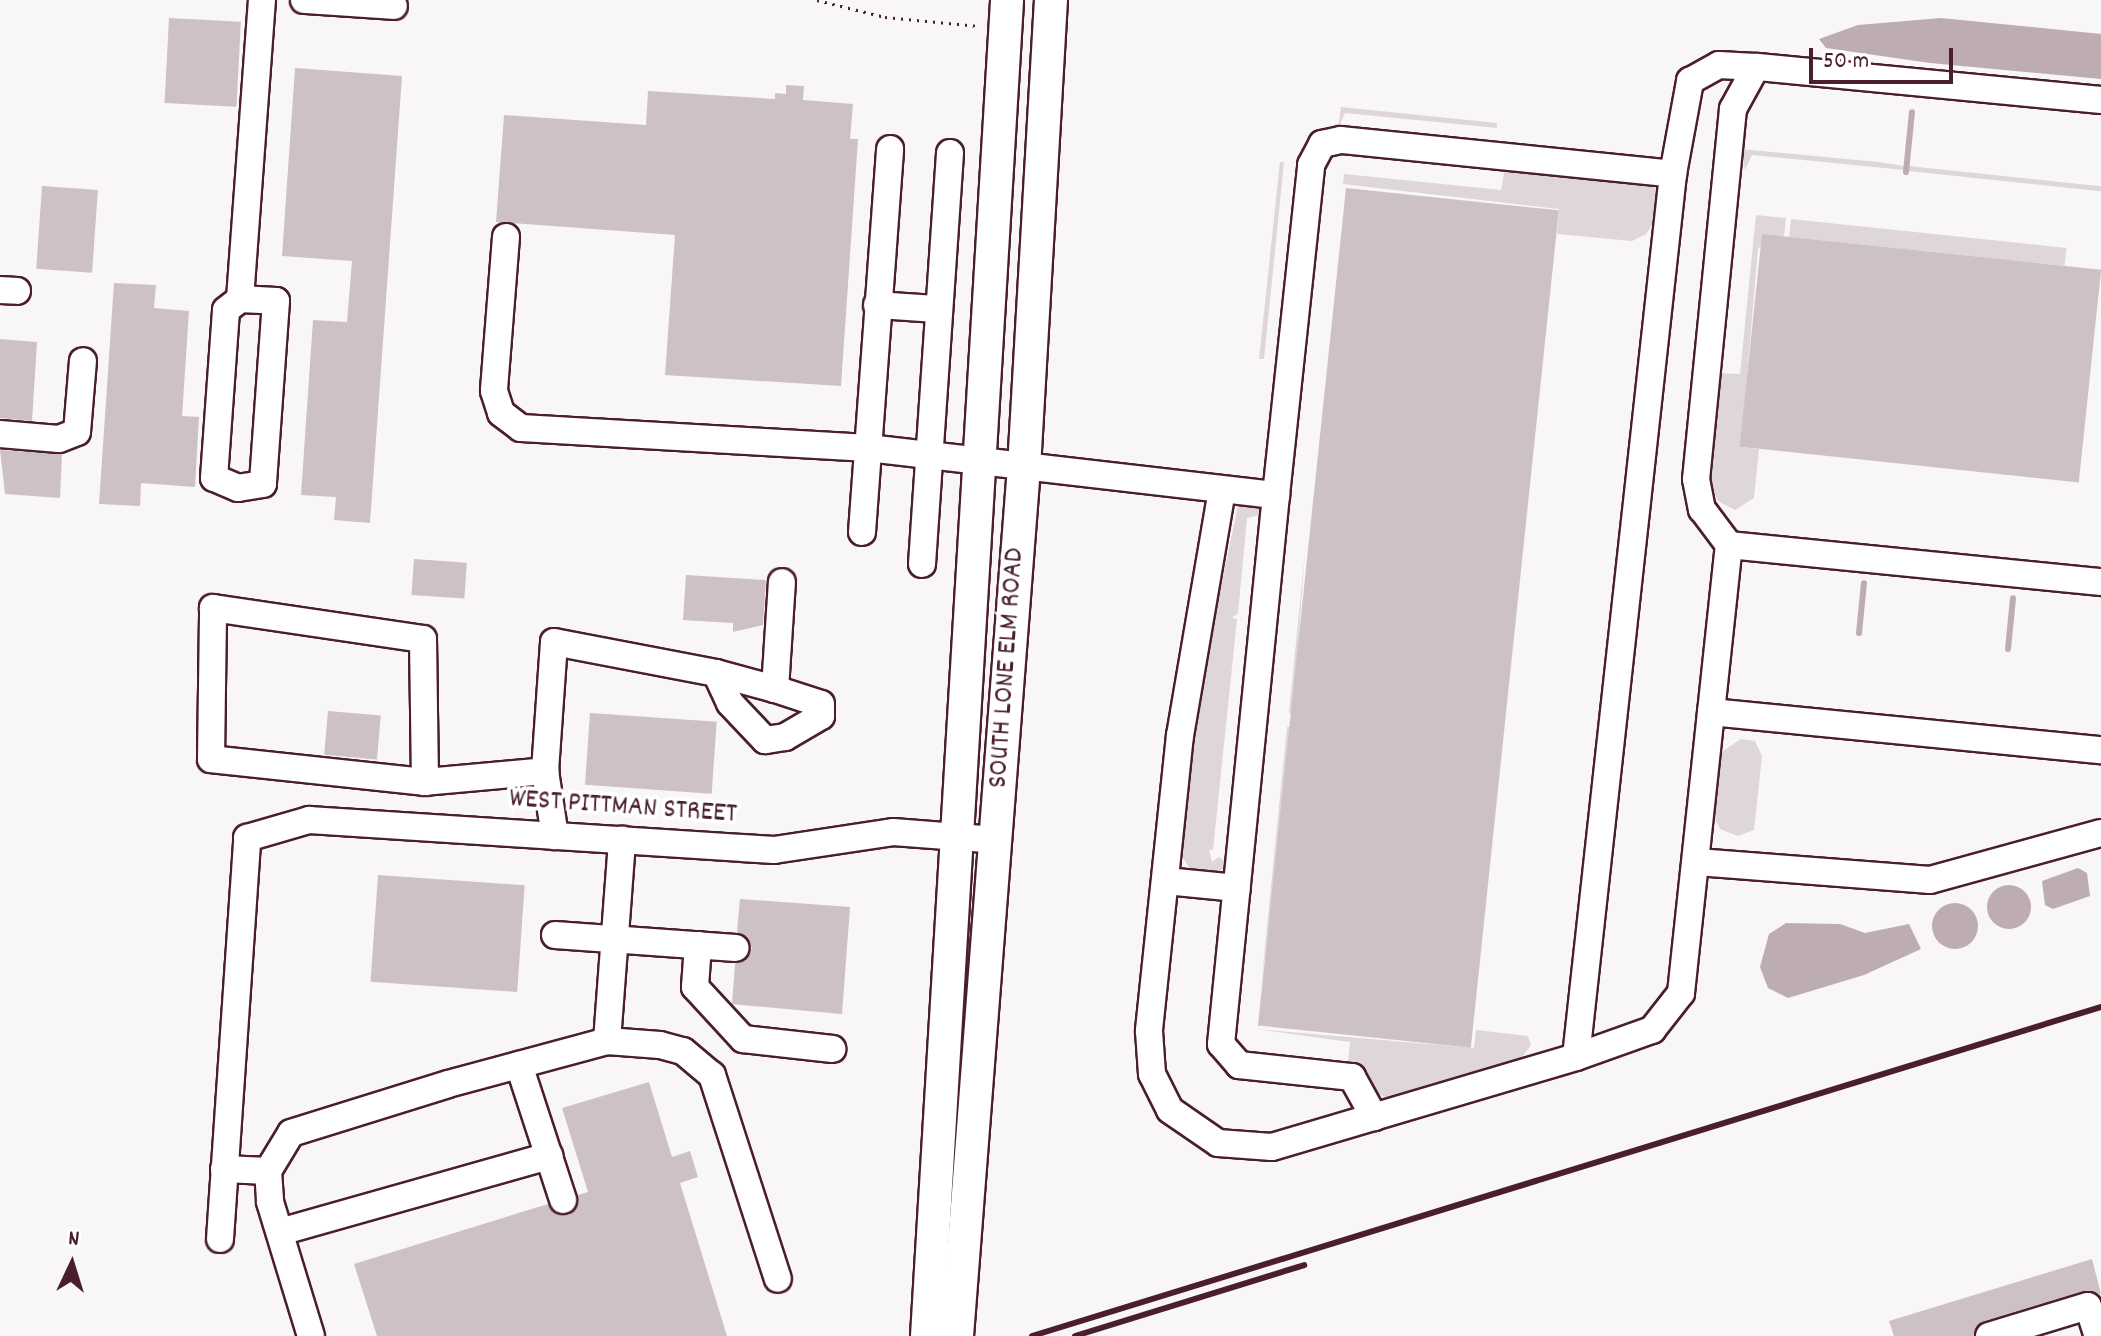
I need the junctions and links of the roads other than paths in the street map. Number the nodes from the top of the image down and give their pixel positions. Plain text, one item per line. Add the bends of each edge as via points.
1 (262, 0) edge
2 (304, 0) edge
3 (1007, 0) edge
4 (1051, 0) edge
5 (394, 6) dead end
6 (1756, 67) junction
7 (2101, 100) edge
8 (890, 149) dead end
9 (950, 153) dead end
10 (1673, 174) junction
11 (506, 237) dead end
12 (240, 299) junction
13 (877, 305) junction
14 (938, 309) junction
15 (83, 361) dead end
16 (0, 434) edge
17 (868, 448) junction
18 (929, 455) junction
19 (980, 463) junction
20 (1024, 468) junction
21 (1222, 490) junction
22 (1276, 495) junction
23 (862, 532) dead end
24 (1729, 545) junction
25 (922, 564) dead end
26 (782, 582) dead end
27 (2101, 582) edge
28 (716, 673) junction
29 (775, 689) junction
30 (1711, 712) junction
31 (2101, 750) edge
32 (545, 771) junction
33 (425, 782) junction
34 (2101, 833) edge
35 (555, 836) junction
36 (953, 836) junction
37 (622, 840) junction
38 (996, 840) junction
39 (1697, 862) junction
40 (1166, 881) junction
41 (1237, 888) junction
42 (555, 935) dead end
43 (615, 939) junction
44 (698, 945) junction
45 (736, 948) dead end
46 (607, 1041) junction
47 (832, 1049) dead end
48 (1576, 1057) junction
49 (519, 1065) junction
50 (1374, 1117) junction
51 (549, 1156) junction
52 (224, 1169) junction
53 (268, 1171) junction
54 (563, 1200) dead end
55 (280, 1232) junction
56 (220, 1239) dead end
57 (947, 1267) junction
58 (778, 1279) dead end
59 (311, 1336) edge
60 (927, 1336) edge
61 (957, 1336) edge
62 (1989, 1336) edge
63 (2098, 1336) edge

1 - 12 street
2 - 5 street
3 - 19 main road, SOUTH LONE ELM ROAD
4 - 20 main road, SOUTH LONE ELM ROAD
6 - 7 street
6 - 10 street via 1719,65 1690,81 1679,112
6 - 24 street via 1733,109 1696,479 1702,509
8 - 13 street
9 - 14 street
10 - 22 street via 1341,140 1322,144 1311,165
10 - 48 street
11 - 17 street via 494,391 510,423
12 - 12 street via 226,310 214,478 238,488 263,484 276,301
13 - 14 street
13 - 17 street
14 - 18 street
15 - 16 street via 77,432 59,439
17 - 18 street
17 - 23 street
18 - 19 street
18 - 25 street
19 - 20 street
19 - 36 main road, SOUTH LONE ELM ROAD
20 - 21 street
20 - 38 main road, SOUTH LONE ELM ROAD
21 - 22 street
21 - 40 street via 1182,723
22 - 41 street
24 - 27 street
24 - 30 street
26 - 29 street
28 - 29 street
28 - 29 street via 730,703 765,740 785,737 821,716 821,704
28 - 32 street via 554,642
30 - 31 street
30 - 39 street
32 - 33 street
32 - 35 street
33 - 33 street via 423,639 213,608 211,759
34 - 39 street via 1930,880
35 - 37 street, WEST PITTMAN STREET
35 - 52 street, WEST PITTMAN STREET via 309,820 247,838
36 - 37 street, WEST PITTMAN STREET via 893,832 774,850
36 - 38 street, WEST PITTMAN STREET
36 - 57 main road, SOUTH LONE ELM ROAD
37 - 43 street
38 - 57 main road, SOUTH LONE ELM ROAD
39 - 48 street via 1685,980 1676,1006 1652,1030
40 - 41 street
40 - 50 street via 1148,1051 1160,1093 1180,1123 1218,1143 1254,1148
41 - 50 street via 1224,1054 1239,1065 1352,1077
42 - 43 street
43 - 44 street
43 - 46 street
44 - 45 street
44 - 47 street via 695,987 743,1039
46 - 49 street
46 - 58 street via 683,1051 712,1075
48 - 50 street
49 - 51 street
49 - 53 street via 291,1133
51 - 54 street
51 - 55 street
52 - 53 street
52 - 56 street
53 - 55 street
55 - 59 street
57 - 60 main road, SOUTH LONE ELM ROAD
57 - 61 main road, SOUTH LONE ELM ROAD
62 - 63 street via 2088,1306

